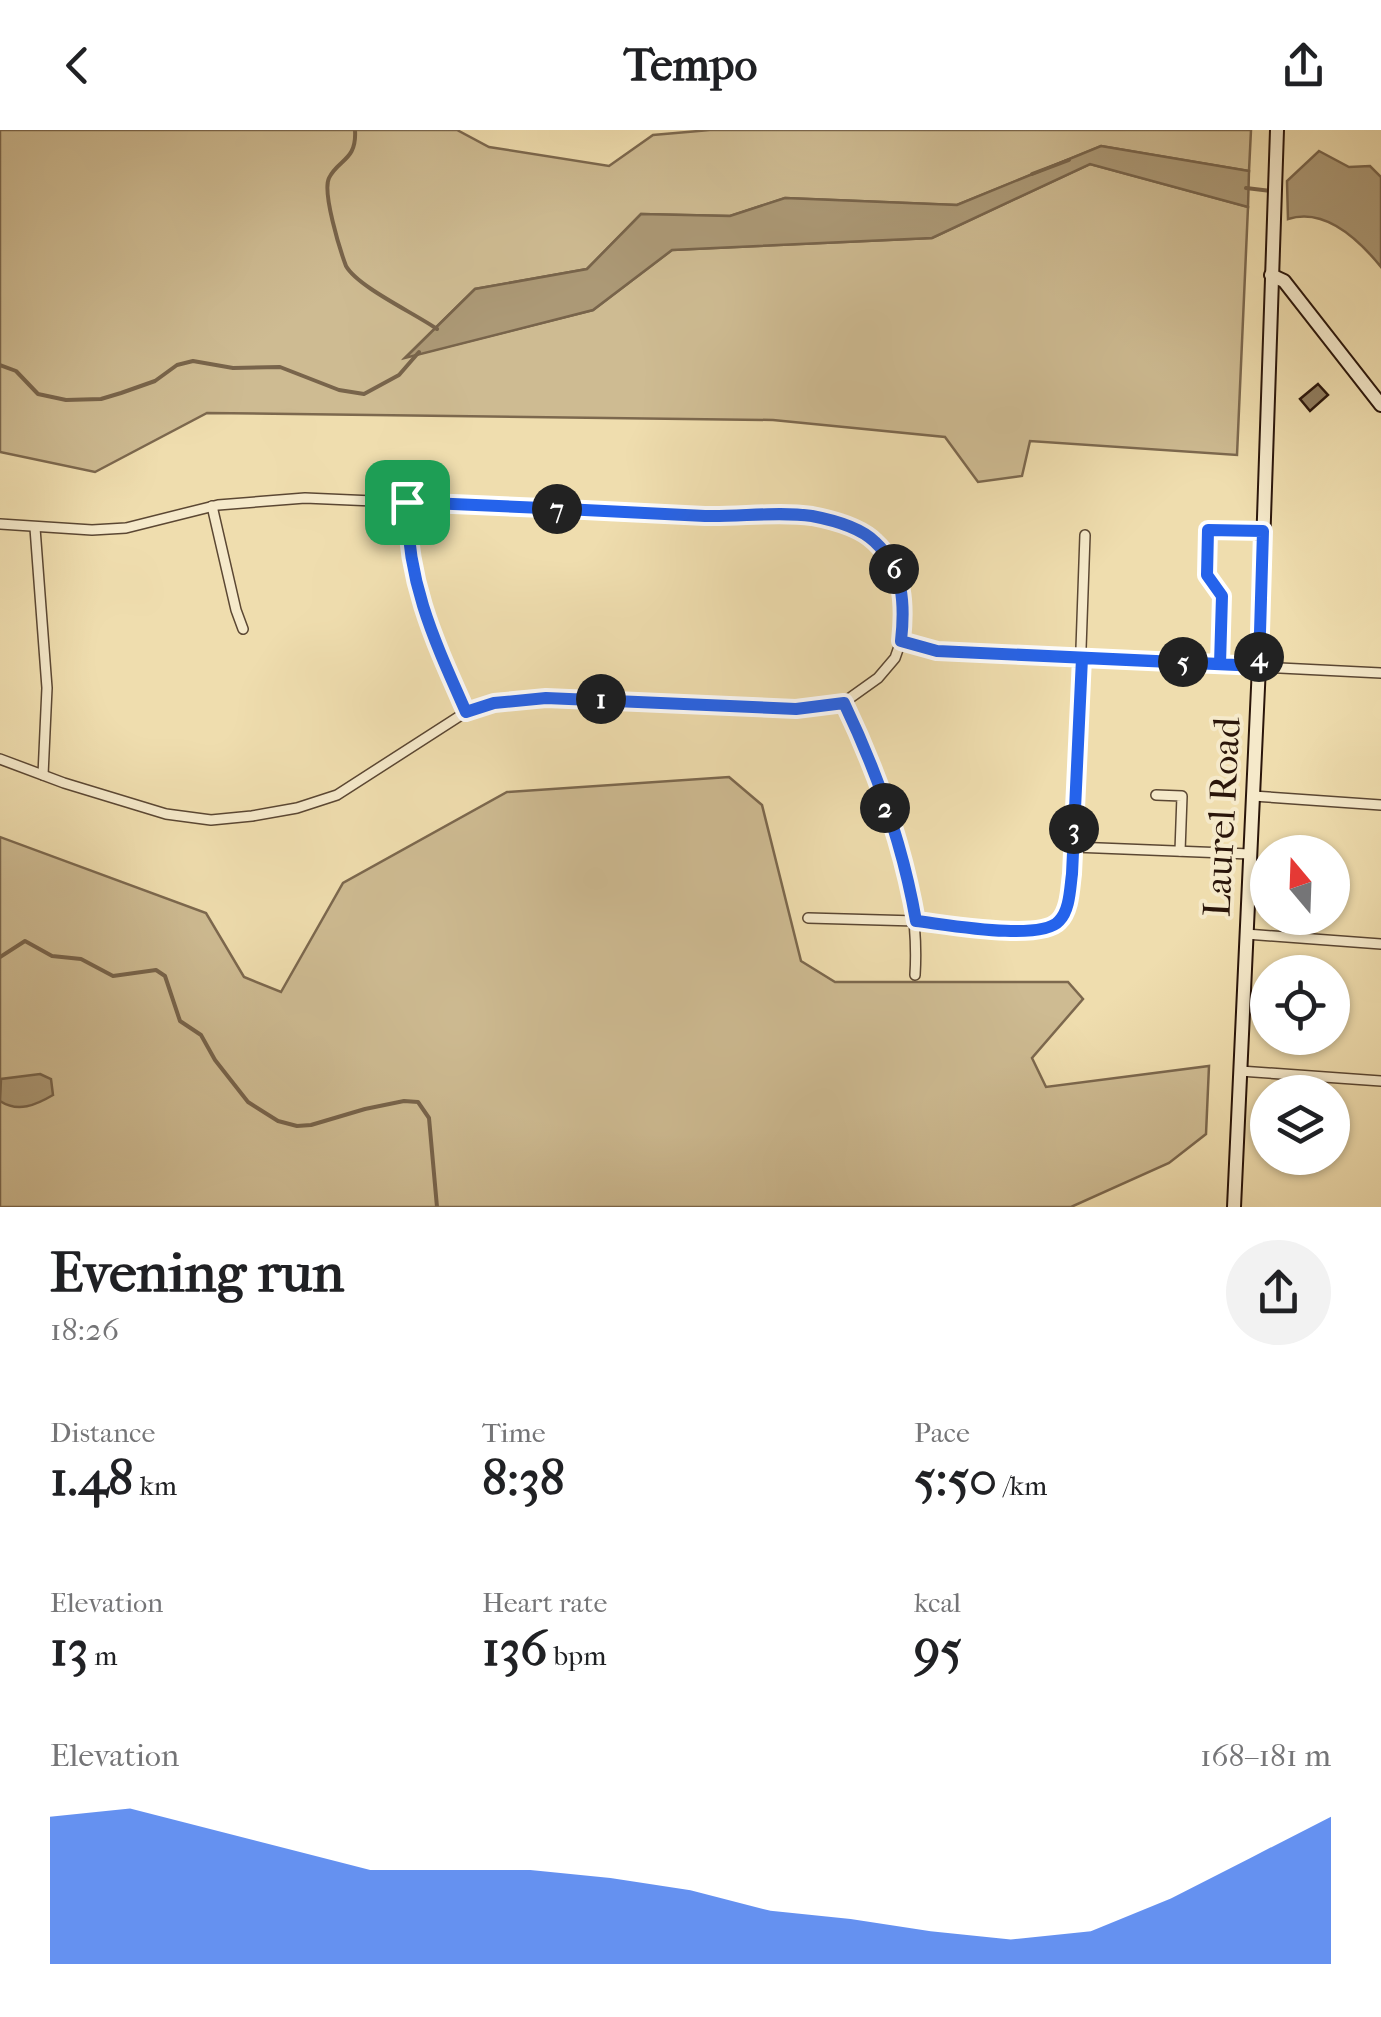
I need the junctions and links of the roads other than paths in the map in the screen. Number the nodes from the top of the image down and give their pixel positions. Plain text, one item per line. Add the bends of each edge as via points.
1 (1277, 130) edge
2 (1271, 274) junction
3 (1381, 404) edge
4 (407, 502) junction
5 (212, 506) junction
6 (0, 524) edge
7 (35, 528) junction
8 (1263, 531) junction
9 (1085, 535) dead end
10 (244, 629) dead end
11 (901, 641) junction
12 (1082, 658) junction
13 (1220, 664) junction
14 (1259, 666) junction
15 (1381, 673) edge
16 (844, 703) junction
17 (466, 712) junction
18 (0, 759) edge
19 (43, 775) junction
20 (1156, 795) dead end
21 (1253, 796) junction
22 (1381, 805) edge
23 (1251, 835) edge
24 (1074, 847) junction
25 (1180, 851) junction
26 (1250, 854) joint
27 (808, 918) dead end
28 (916, 921) junction
29 (1246, 934) junction
30 (1381, 944) edge
31 (915, 975) dead end
32 (1240, 1071) junction
33 (1381, 1081) edge
34 (1234, 1207) edge

1 - 2 main road, Laurel Road
2 - 3 main road via 1284,281
2 - 8 main road, Laurel Road
4 - 5 street via 304,498
4 - 11 street via 810,516 853,528 875,541 900,582
4 - 17 street via 412,572
5 - 7 street via 126,528
5 - 10 street
6 - 7 street
7 - 19 street via 47,688
8 - 13 lane via 1208,530 1207,575 1224,606
8 - 14 main road, Laurel Road
9 - 12 street
11 - 12 street via 937,651
11 - 16 street via 878,678
12 - 13 street
12 - 24 street
13 - 14 street
14 - 15 street
14 - 21 main road, Laurel Road
16 - 17 street via 796,709 546,698
16 - 28 street via 906,867
17 - 19 street via 337,795 252,816 166,814
18 - 19 street
20 - 25 street via 1182,796
21 - 22 street
21 - 23 main road, Laurel Road
24 - 25 street
24 - 28 street via 1067,905 1053,925 1024,931
25 - 26 street
26 - 29 main road, Laurel Road
27 - 28 street
28 - 31 street
29 - 30 street
29 - 32 main road, Laurel Road
32 - 33 street
32 - 34 main road, Laurel Road

